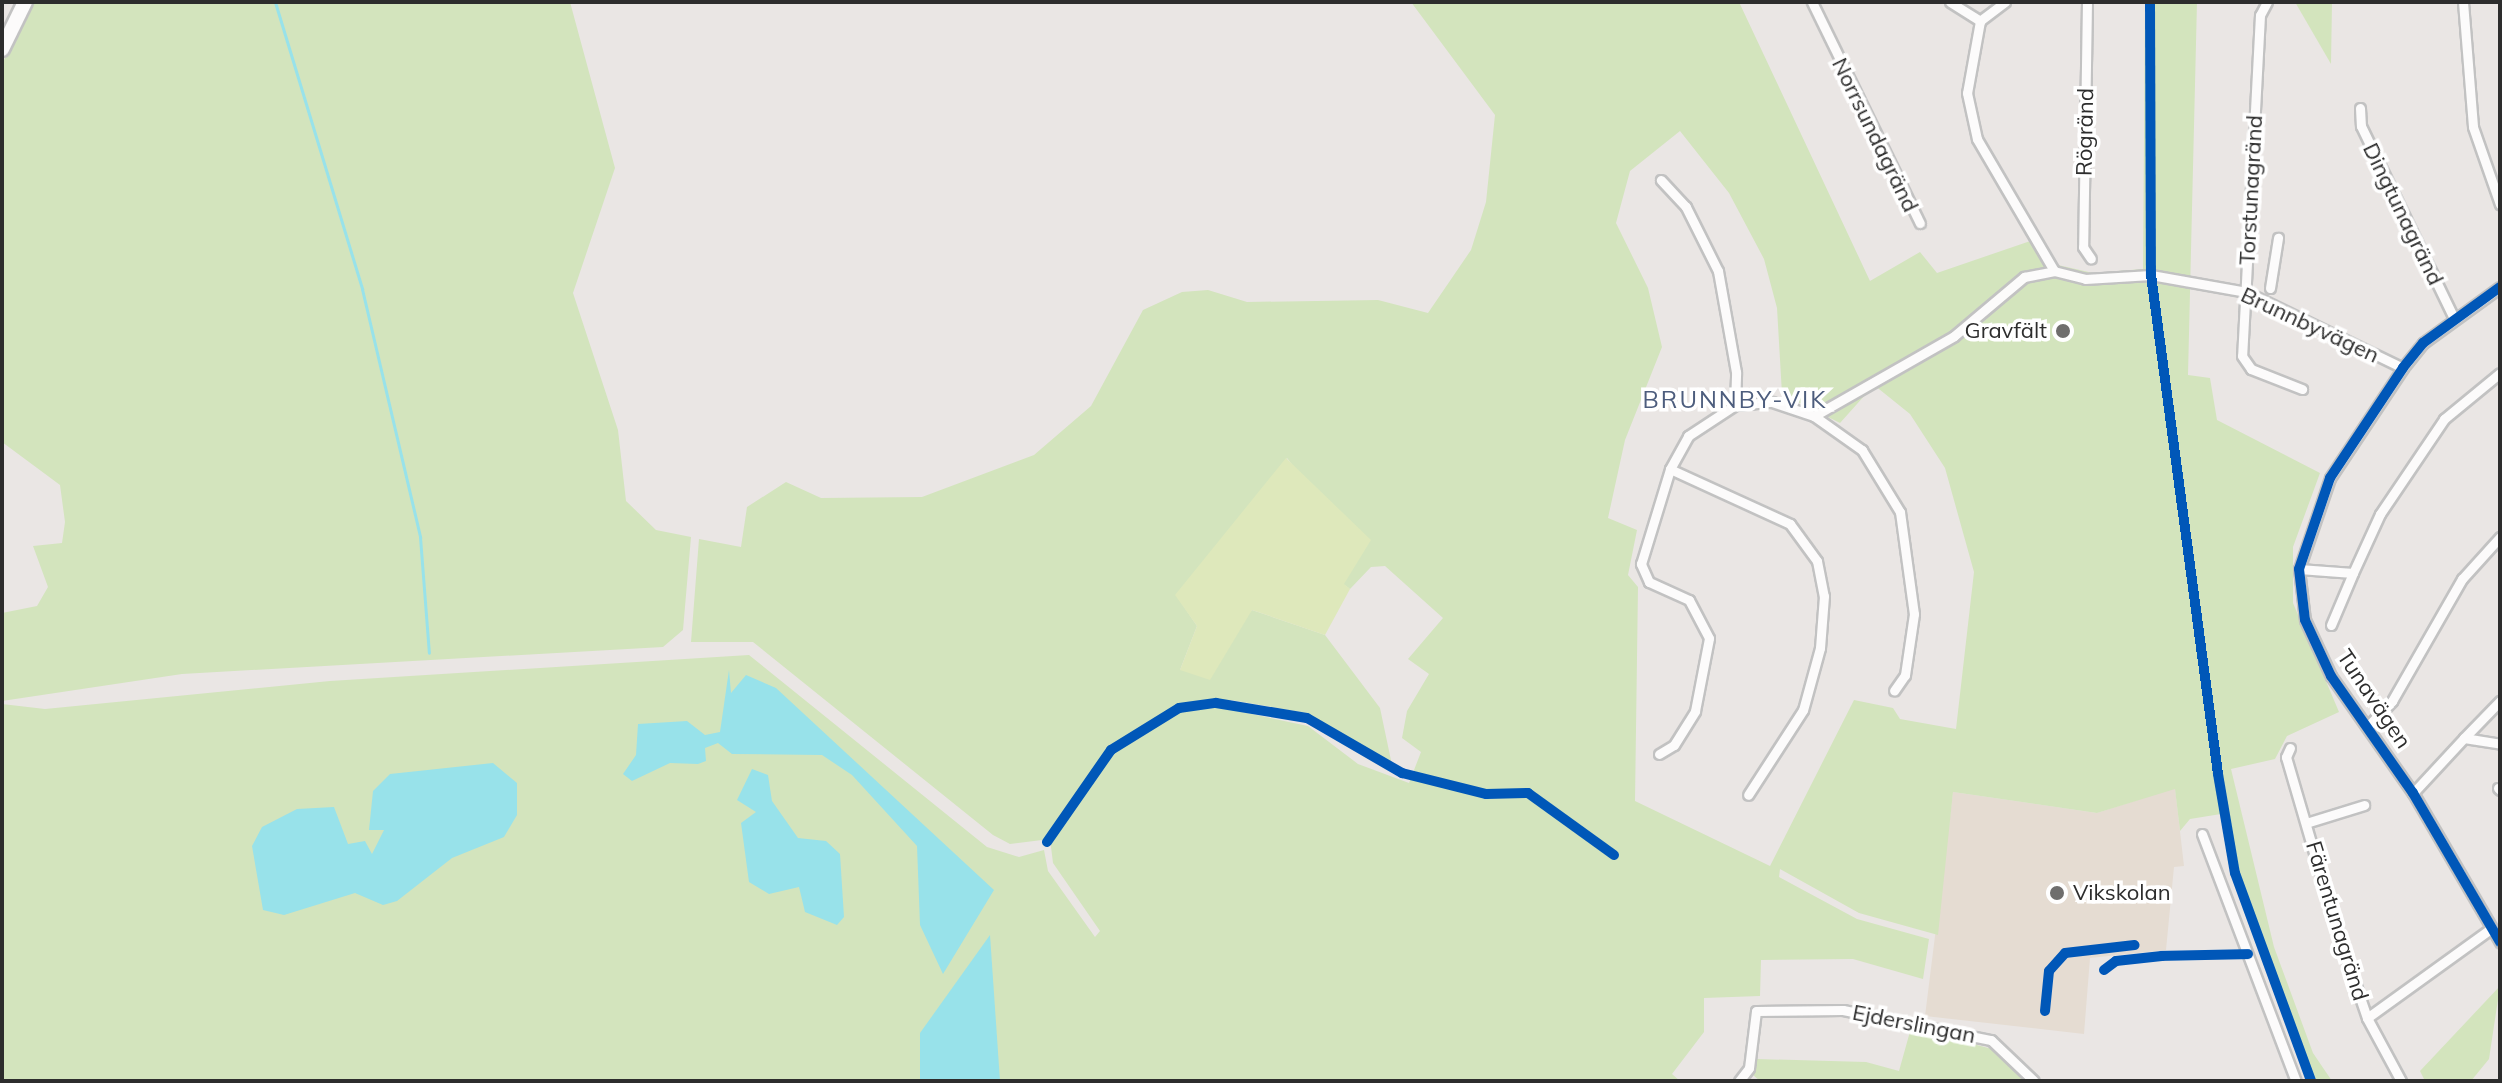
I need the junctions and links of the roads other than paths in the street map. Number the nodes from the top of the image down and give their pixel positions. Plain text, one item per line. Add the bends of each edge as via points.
1 (25, 2) edge
2 (1812, 2) edge
3 (1950, 2) edge
4 (2005, 2) edge
5 (2087, 2) edge
6 (2267, 2) edge
7 (2463, 2) edge
8 (1980, 21) junction
9 (2, 49) edge
10 (2360, 108) dead end
11 (1661, 180) dead end
12 (2500, 204) edge
13 (1920, 223) dead end
14 (2278, 238) dead end
15 (2091, 259) dead end
16 (2054, 271) junction
17 (2500, 287) edge
18 (2270, 288) dead end
19 (2246, 292) junction
20 (2454, 318) junction
21 (2403, 368) junction
22 (2500, 373) edge
23 (2302, 389) dead end
24 (1735, 405) junction
25 (1814, 416) junction
26 (1670, 469) junction
27 (2500, 537) edge
28 (2299, 569) junction
29 (2353, 573) junction
30 (2331, 625) dead end
31 (1894, 691) dead end
32 (2500, 701) edge
33 (2368, 726) junction
34 (2464, 738) junction
35 (2500, 744) edge
36 (2290, 748) dead end
37 (1659, 754) dead end
38 (2413, 793) junction
39 (1748, 795) dead end
40 (2364, 805) dead end
41 (2306, 823) junction
42 (2202, 834) dead end
43 (2489, 930) junction
44 (2500, 942) edge
45 (2367, 1018) junction
46 (1739, 1081) edge
47 (2034, 1081) edge
48 (2296, 1081) edge
49 (2401, 1081) edge

1 - 9 main road
2 - 13 street, Norrsundagränd
3 - 8 street
4 - 8 street
5 - 15 street, Rögränd via 2083,247
6 - 19 street, Torstunagränd via 2260,15
7 - 12 street via 2473,127
8 - 16 street via 1967,93 1977,139
10 - 20 street, Dingtunagränd via 2361,126
11 - 24 street via 1686,207 1718,271 1733,322
14 - 18 street
16 - 19 street, Brunnbyvägen via 2085,279 2151,275
16 - 25 street, Brunnbyvägen via 2024,277 1954,336
17 - 20 street, Tunavägen
19 - 21 street, Brunnbyvägen
19 - 23 street, Torstunagränd via 2242,356 2251,369
20 - 21 street, Tunavägen
21 - 28 street, Tunavägen via 2313,511
22 - 29 street via 2444,419 2380,514
24 - 25 street via 1772,402
24 - 26 street via 1688,436
25 - 31 street via 1862,450 1900,512 1914,614 1905,675
26 - 37 street via 1641,575 1689,600 1709,638 1695,711 1674,745
26 - 39 street via 1790,524 1817,561 1824,596 1820,648 1803,710
27 - 33 street via 2462,579 2392,701
28 - 29 street
28 - 33 street, Tunavägen via 2317,648
29 - 30 street
32 - 34 street
33 - 38 street, Tunavägen
34 - 35 street
34 - 38 street
36 - 41 street, Färentunagränd via 2286,757
38 - 43 street, Tunavägen
40 - 41 street, Färentunagränd
41 - 45 street, Färentunagränd
42 - 48 street
43 - 44 street, Tunavägen
43 - 45 street, Färentunagränd
45 - 49 street, Färentunagränd
46 - 47 street, Ejderslingan via 1749,1068 1756,1011 1843,1010 1991,1040

